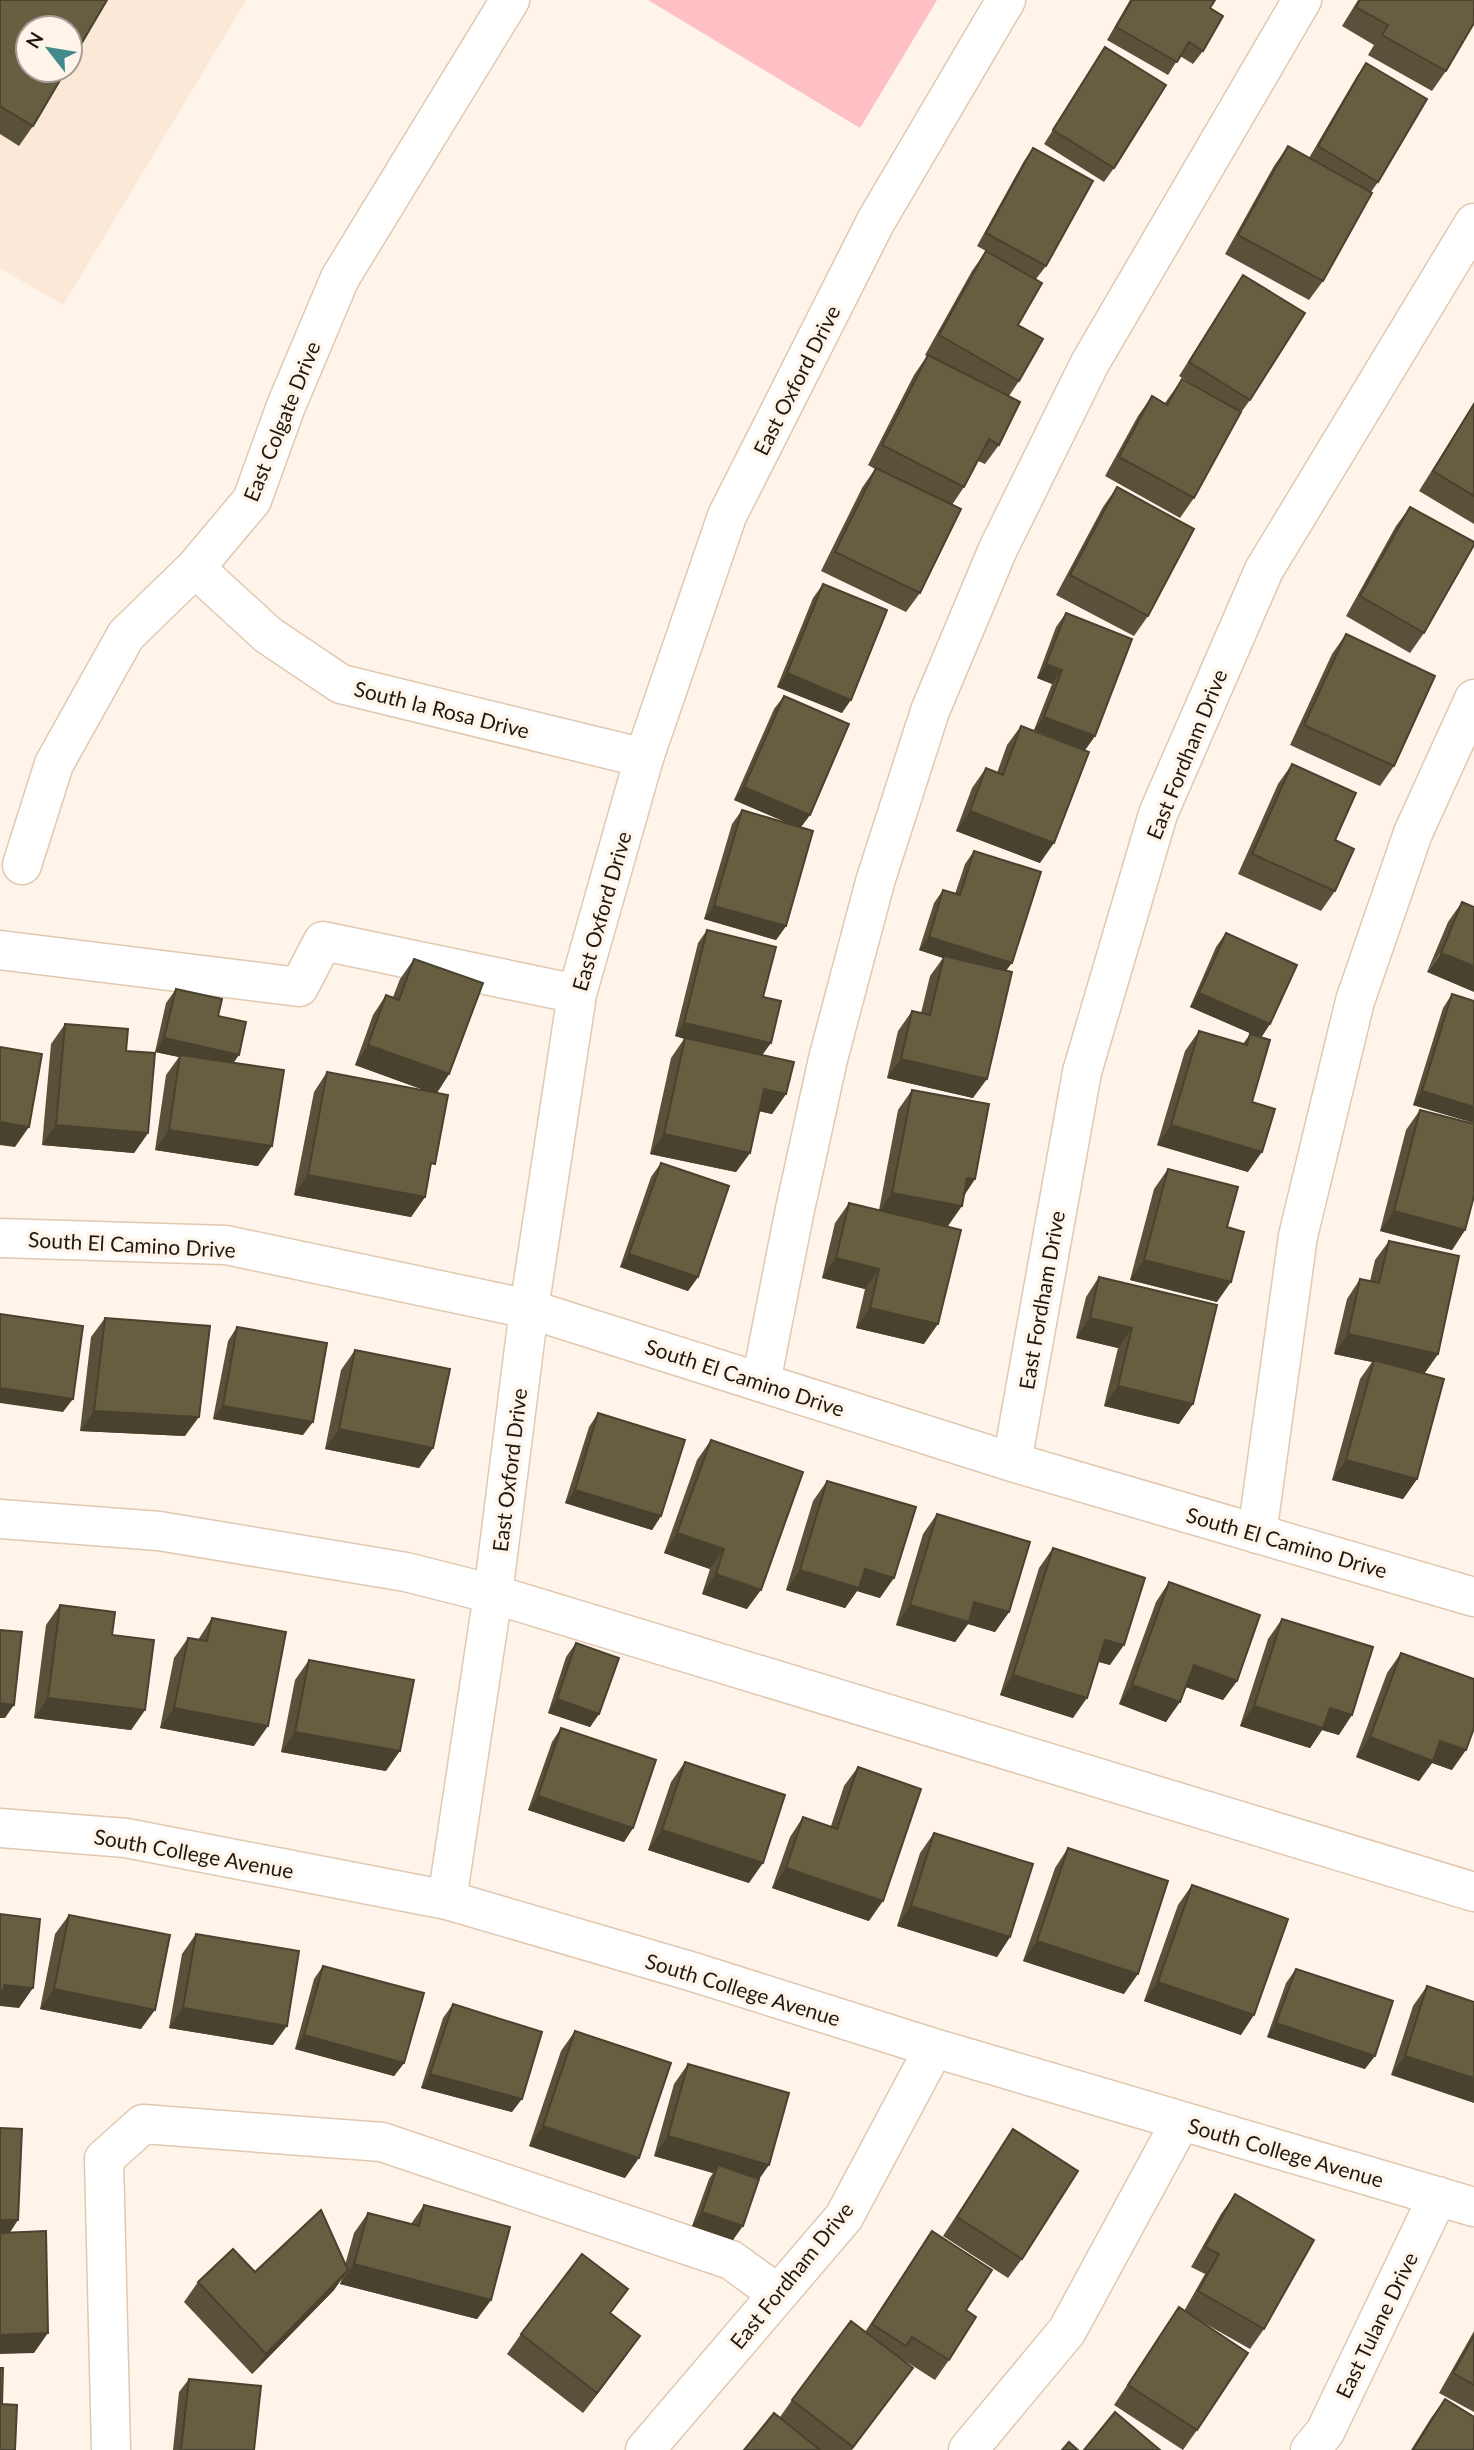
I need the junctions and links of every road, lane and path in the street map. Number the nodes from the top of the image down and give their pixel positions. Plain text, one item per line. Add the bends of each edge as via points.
1 (510, 0) edge
2 (1006, 0) edge
3 (1303, 0) edge
4 (1474, 223) edge
5 (195, 568) junction
6 (1474, 699) edge
7 (645, 758) junction
8 (22, 865) dead end
9 (0, 950) edge
10 (577, 994) junction
11 (0, 1238) edge
12 (529, 1309) junction
13 (761, 1382) junction
14 (1012, 1462) junction
15 (0, 1519) edge
16 (1257, 1534) junction
17 (493, 1594) junction
18 (1474, 1597) edge
19 (0, 1828) edge
20 (1474, 1892) edge
21 (447, 1900) junction
22 (934, 2049) junction
23 (1181, 2121) junction
24 (1437, 2196) junction
25 (1474, 2207) edge
26 (778, 2294) junction
27 (111, 2450) edge
28 (645, 2450) edge
29 (968, 2450) edge
30 (1310, 2450) edge

1 - 5 street, East Colgate Drive via 340,278 252,500
2 - 7 street, East Oxford Drive via 876,221 727,516
3 - 13 street via 1090,363 998,549 930,711 875,882 828,1059
4 - 14 street, East Fordham Drive via 1264,570 1157,814 1082,1072
5 - 7 street, South la Rosa Drive via 268,635 341,684
5 - 8 street, East Colgate Drive via 125,635 54,764
6 - 16 street via 1413,833 1355,1001 1298,1236
7 - 10 street, East Oxford Drive
9 - 10 street via 299,987 323,941
10 - 12 street, East Oxford Drive
11 - 12 street, South El Camino Drive via 226,1245
12 - 13 street, South El Camino Drive
12 - 17 street, East Oxford Drive
13 - 14 street, South El Camino Drive
14 - 16 street, South El Camino Drive
15 - 17 street via 159,1531 406,1572
16 - 18 street, South El Camino Drive
17 - 20 street
17 - 21 street, East Oxford Drive
19 - 21 street, South College Avenue via 126,1838
21 - 22 street, South College Avenue
22 - 23 street, South College Avenue
22 - 26 street, East Fordham Drive via 844,2217
23 - 24 street, South College Avenue
23 - 29 street via 1067,2331
24 - 25 street, South College Avenue
24 - 30 street, East Tulane Drive via 1325,2432
26 - 27 street via 732,2260 382,2142 143,2124 104,2159
26 - 28 street, East Fordham Drive

